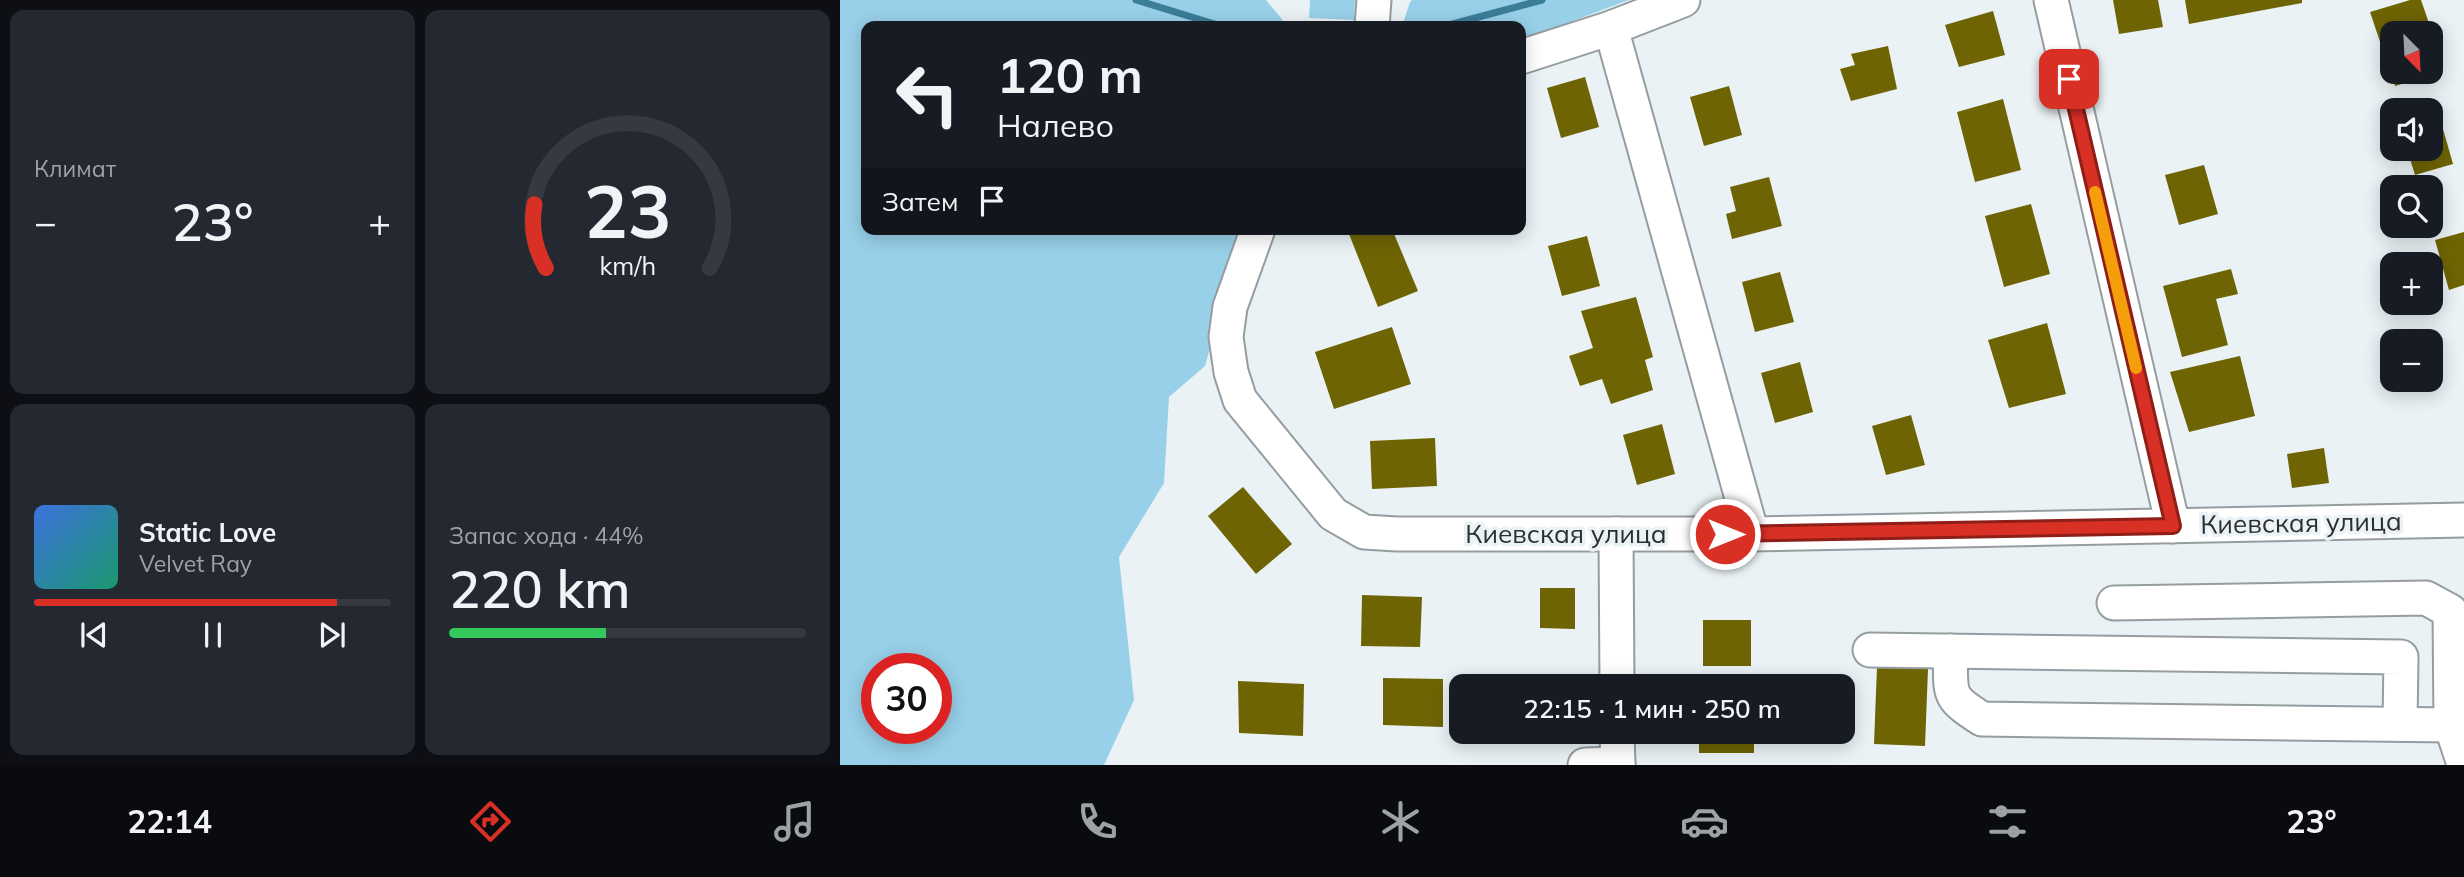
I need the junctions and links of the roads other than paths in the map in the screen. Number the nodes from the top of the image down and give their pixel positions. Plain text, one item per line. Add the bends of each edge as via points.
1 (1374, 0) edge
2 (1683, 0) edge
3 (2051, 0) edge
4 (1372, 21) edge
5 (1611, 28) junction
6 (1526, 55) edge
7 (1256, 235) edge
8 (2464, 520) edge
9 (2173, 526) junction
10 (1616, 534) junction
11 (1752, 534) junction
12 (2114, 603) dead end
13 (1870, 650) dead end
14 (1951, 651) junction
15 (1617, 674) edge
16 (2400, 724) junction
17 (2451, 725) junction
18 (1617, 744) edge
19 (1618, 764) edge
20 (1585, 765) edge
21 (2463, 765) edge

1 - 4 street
2 - 5 street
3 - 9 street
5 - 6 street
5 - 11 street
7 - 10 street, Киевская улица via 1230,307 1226,337 1231,372 1240,400 1333,514 1364,531 1397,534
8 - 9 street, Киевская улица
9 - 11 street, Киевская улица
10 - 11 street, Киевская улица
10 - 15 street
12 - 17 street via 2426,598 2450,611
13 - 14 street
14 - 16 street via 1952,694 1958,704 1982,719
14 - 16 street via 2401,657
16 - 17 street
17 - 21 street
18 - 19 street
19 - 20 street

